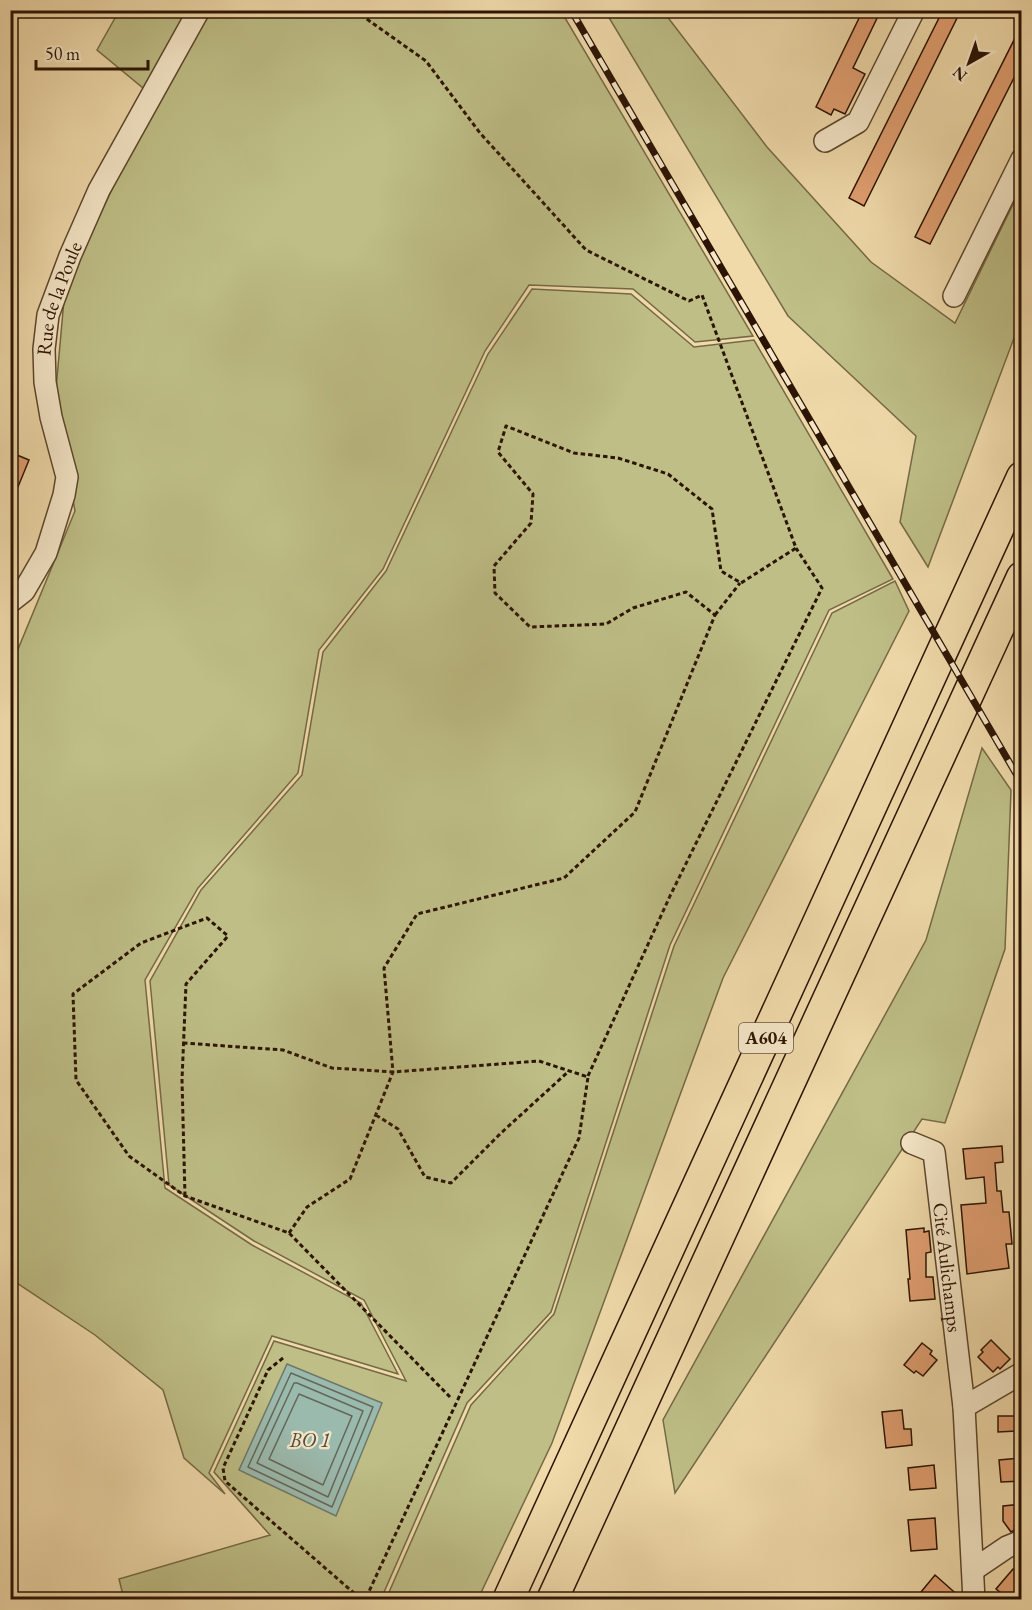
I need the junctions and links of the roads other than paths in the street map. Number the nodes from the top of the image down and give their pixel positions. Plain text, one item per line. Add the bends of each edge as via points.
1 (199, 10) edge
2 (914, 10) edge
3 (825, 141) dead end
4 (1022, 159) edge
5 (954, 296) dead end
6 (1022, 477) edge
7 (1022, 577) edge
8 (10, 602) edge
9 (912, 1143) dead end
10 (1022, 1373) edge
11 (964, 1407) junction
12 (1022, 1541) edge
13 (973, 1570) junction
14 (508, 1599) edge
15 (552, 1599) edge
16 (974, 1599) edge

1 - 8 street, Rue de la Poule via 99,190 48,315 45,382 67,477 46,553 24,591
2 - 3 street via 858,122
4 - 5 street
6 - 14 highway, A604
7 - 15 highway, A604
9 - 11 street, Cité Aulichamps via 934,1152
10 - 11 street
11 - 13 street, Cité Aulichamps
12 - 13 street
13 - 16 street, Cité Aulichamps

